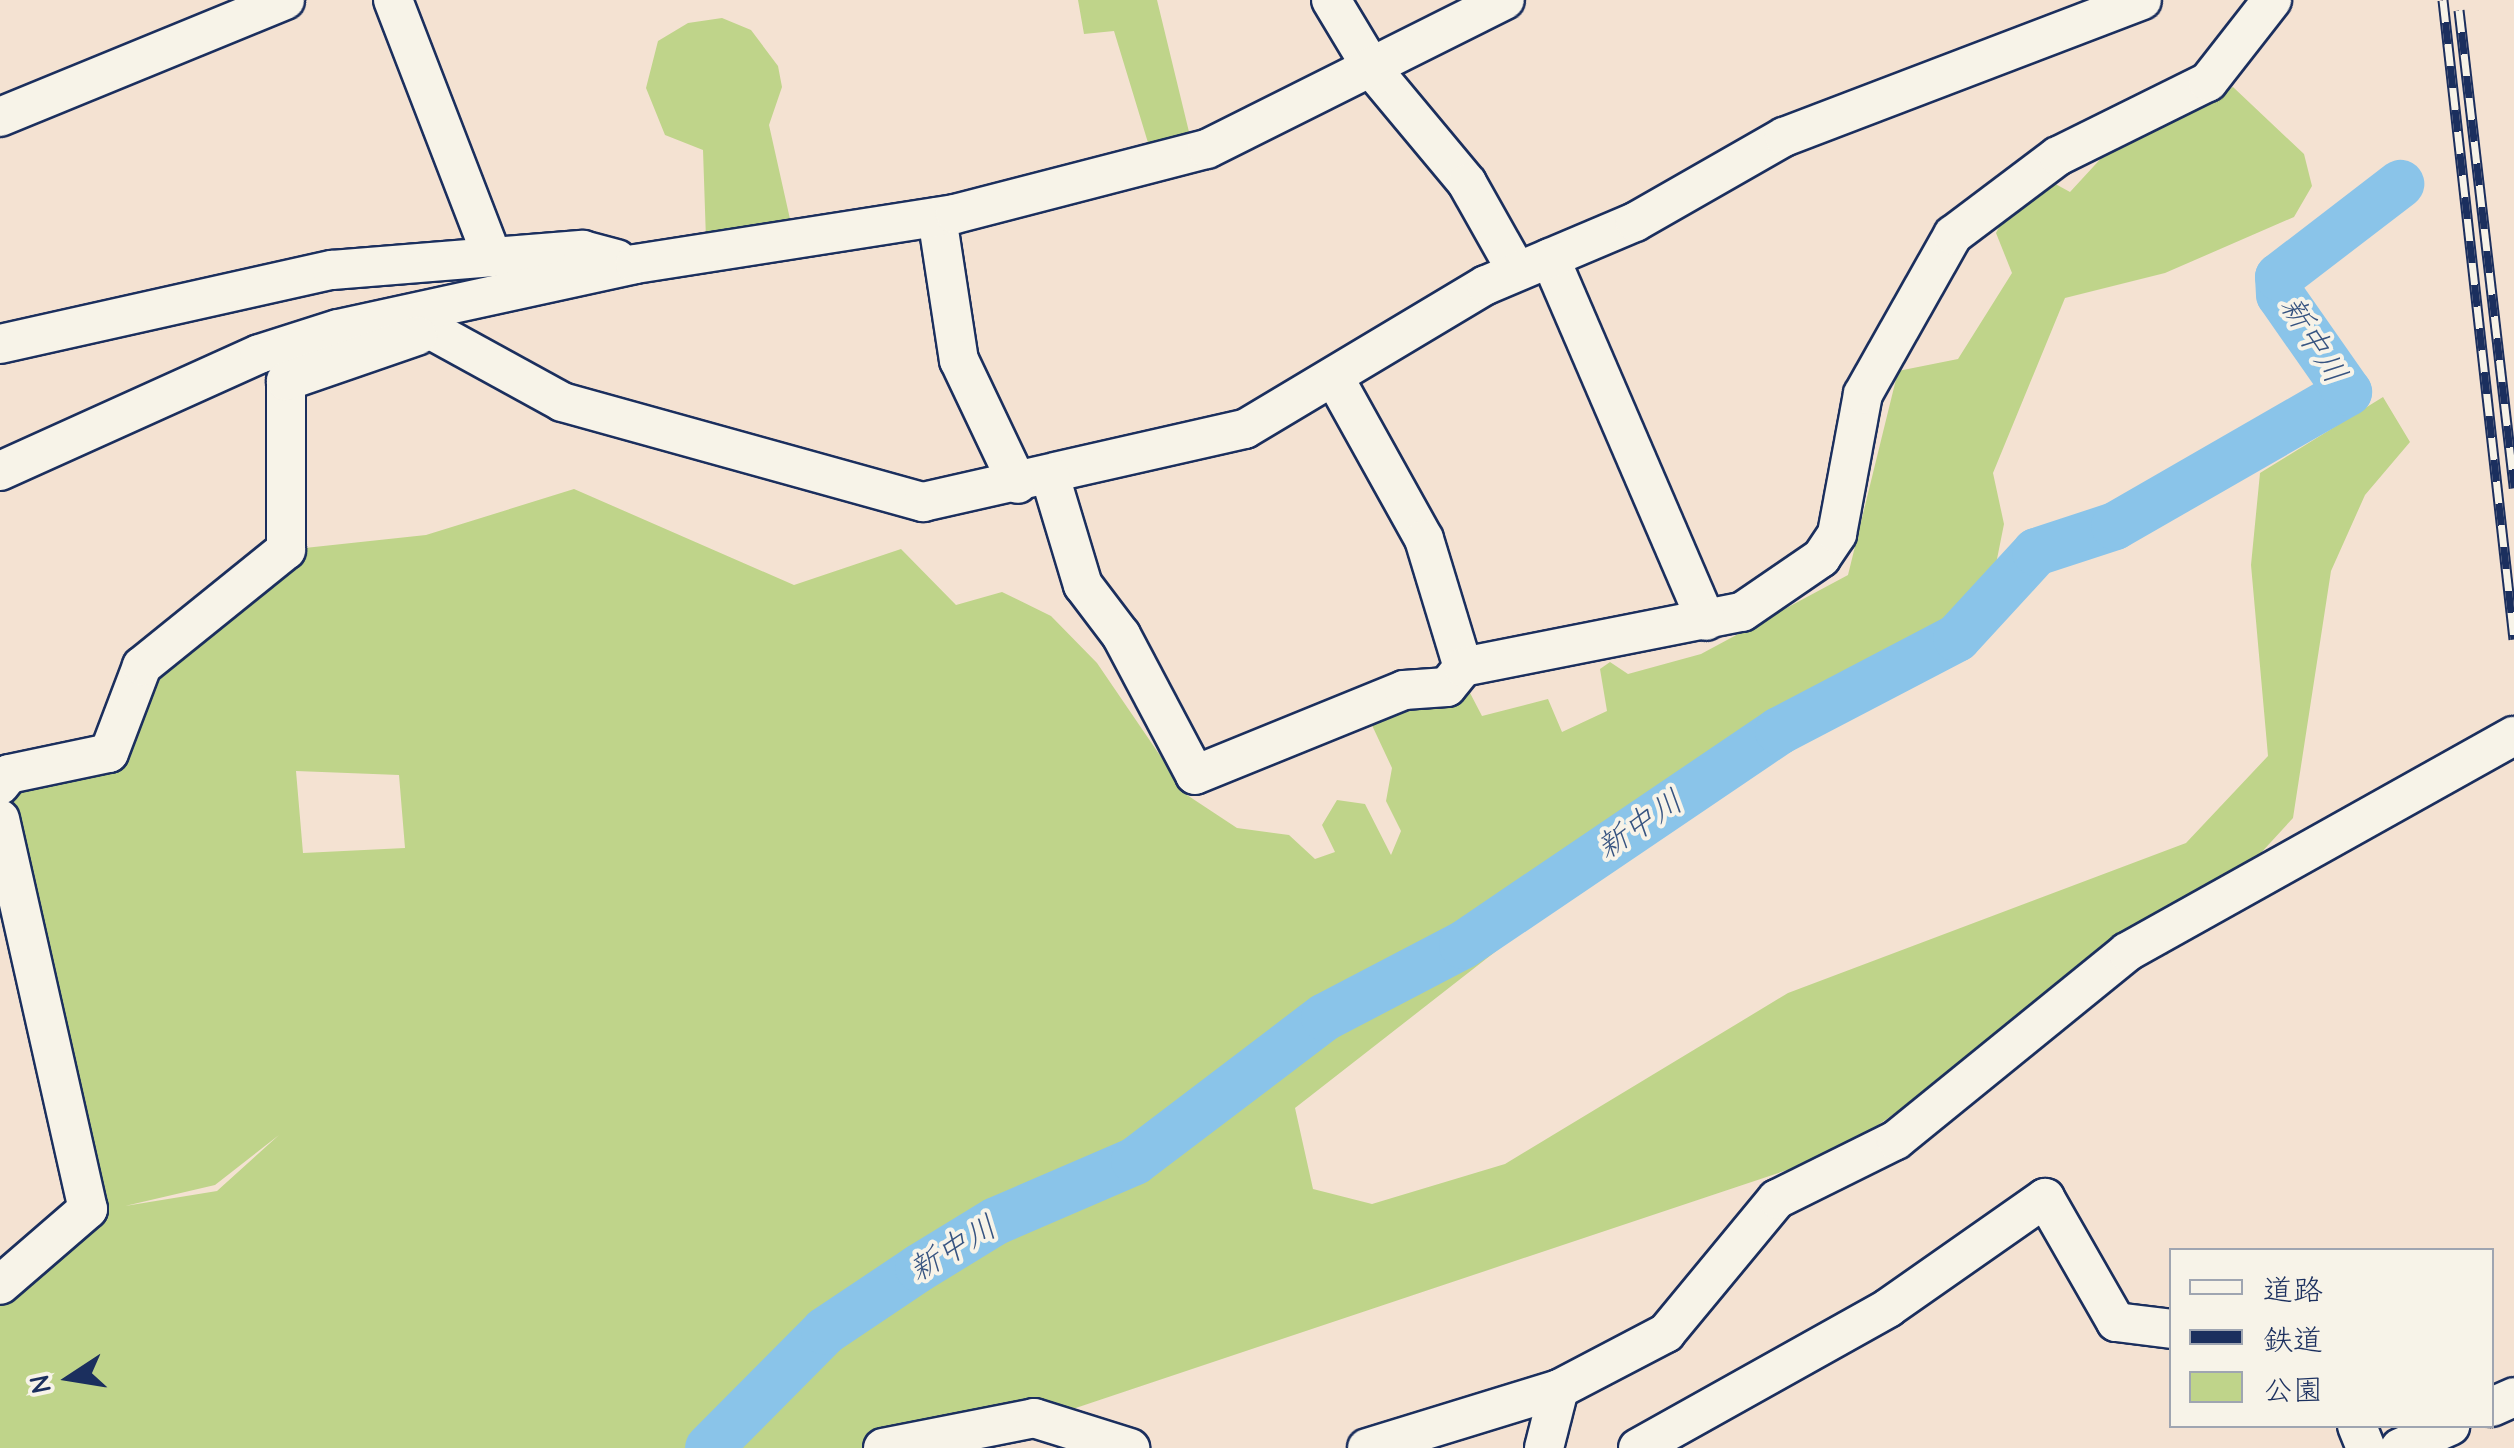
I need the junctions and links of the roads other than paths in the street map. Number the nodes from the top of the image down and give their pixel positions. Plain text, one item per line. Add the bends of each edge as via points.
1 (285, 0) edge
2 (393, 0) edge
3 (1331, 0) edge
4 (1505, 0) edge
5 (2142, 0) edge
6 (2272, 0) edge
7 (1372, 70) junction
8 (0, 117) edge
9 (937, 217) junction
10 (491, 254) junction
11 (636, 264) junction
12 (1533, 264) junction
13 (429, 321) junction
14 (0, 344) edge
15 (1334, 378) junction
16 (0, 471) edge
17 (1034, 480) junction
18 (1706, 620) junction
19 (1463, 668) junction
20 (2514, 736) edge
21 (0, 785) edge
22 (0, 819) edge
23 (0, 1285) edge
24 (2169, 1328) edge
25 (1559, 1389) junction
26 (2445, 1428) edge
27 (884, 1448) edge
28 (1130, 1448) edge
29 (1367, 1448) edge
30 (1544, 1448) edge
31 (1638, 1448) edge
32 (2400, 1448) edge

1 - 8 street
2 - 10 street
3 - 7 street
4 - 7 street
5 - 12 street via 1955,79 1799,131
6 - 18 street via 2208,82 2058,156 1953,235 1863,394 1837,534 1781,590
7 - 9 street via 1207,149
7 - 12 street
9 - 11 street
9 - 17 street via 960,360
10 - 11 street via 583,250
10 - 14 street via 332,270
11 - 13 street
12 - 15 street
12 - 18 street
13 - 16 street via 259,354
13 - 17 street via 562,402 772,463 923,502
13 - 21 street via 286,381 286,550 142,666 109,753 9,774
15 - 17 street via 1245,429
15 - 19 street via 1424,539
17 - 19 street via 1083,585 1121,635 1195,775 1404,690 1447,687
18 - 19 street
20 - 25 street via 2126,952 1896,1140 1778,1199 1666,1333
22 - 23 street via 88,1209
24 - 31 street via 2116,1322 2045,1198 1888,1308
25 - 29 street
25 - 30 street
26 - 32 street
27 - 28 street via 1034,1418

